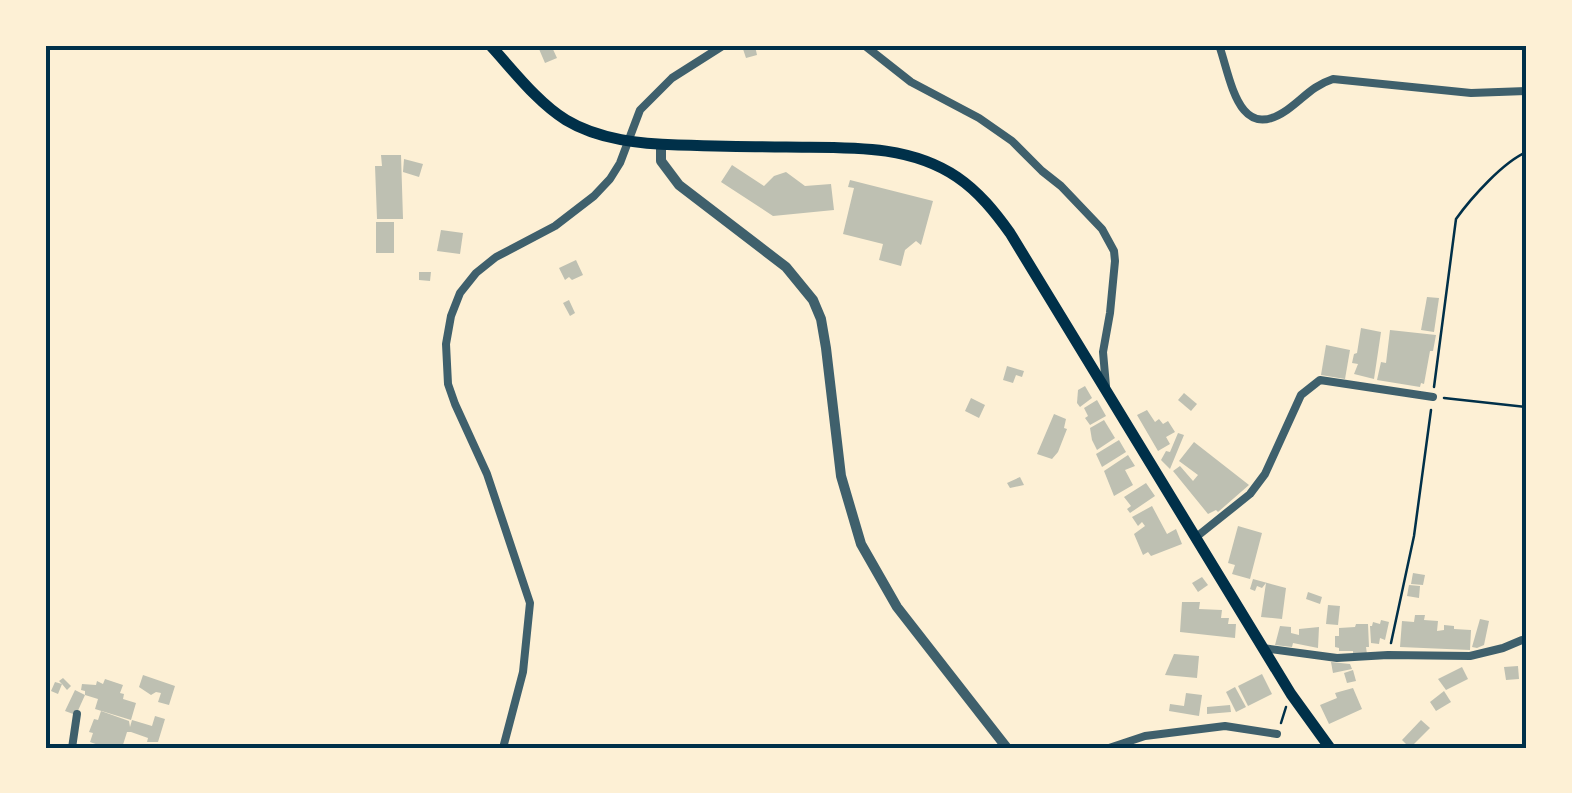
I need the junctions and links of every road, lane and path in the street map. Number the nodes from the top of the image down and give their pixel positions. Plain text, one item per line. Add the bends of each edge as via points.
1 (490, 45) edge
2 (724, 45) edge
3 (864, 45) edge
4 (1219, 45) edge
5 (1527, 90) edge
6 (661, 144) junction
7 (1527, 152) edge
8 (1106, 390) junction
9 (1432, 397) junction
10 (1527, 408) edge
11 (1195, 538) junction
12 (1527, 640) edge
13 (1263, 648) junction
14 (1388, 655) junction
15 (1291, 694) junction
16 (76, 714) dead end
17 (1277, 734) joint
18 (72, 748) edge
19 (503, 748) edge
20 (1007, 748) edge
21 (1109, 748) edge
22 (1330, 748) edge

1 - 6 main road via 567,121
2 - 19 street via 672,78 640,110 620,163 594,196 556,226 496,256 460,293 451,316 448,384 488,474 530,603 523,672
3 - 8 street via 911,82 1012,141 1102,229 1115,261 1103,352
4 - 5 street via 1238,102 1254,120 1269,120 1333,79 1471,93
6 - 8 main road via 859,147 928,162 958,177 1010,232
6 - 20 street via 662,161 679,184 786,267 813,300 826,348 841,476 861,544 897,607
7 - 9 path via 1456,219
8 - 11 main road
9 - 10 path
9 - 11 street via 1320,380 1301,395 1250,494
9 - 14 path via 1414,536
11 - 13 main road
12 - 14 street via 1470,656
13 - 14 street via 1337,658
13 - 15 main road
15 - 17 path
15 - 22 main road
16 - 18 street
17 - 21 street via 1225,726 1145,736

